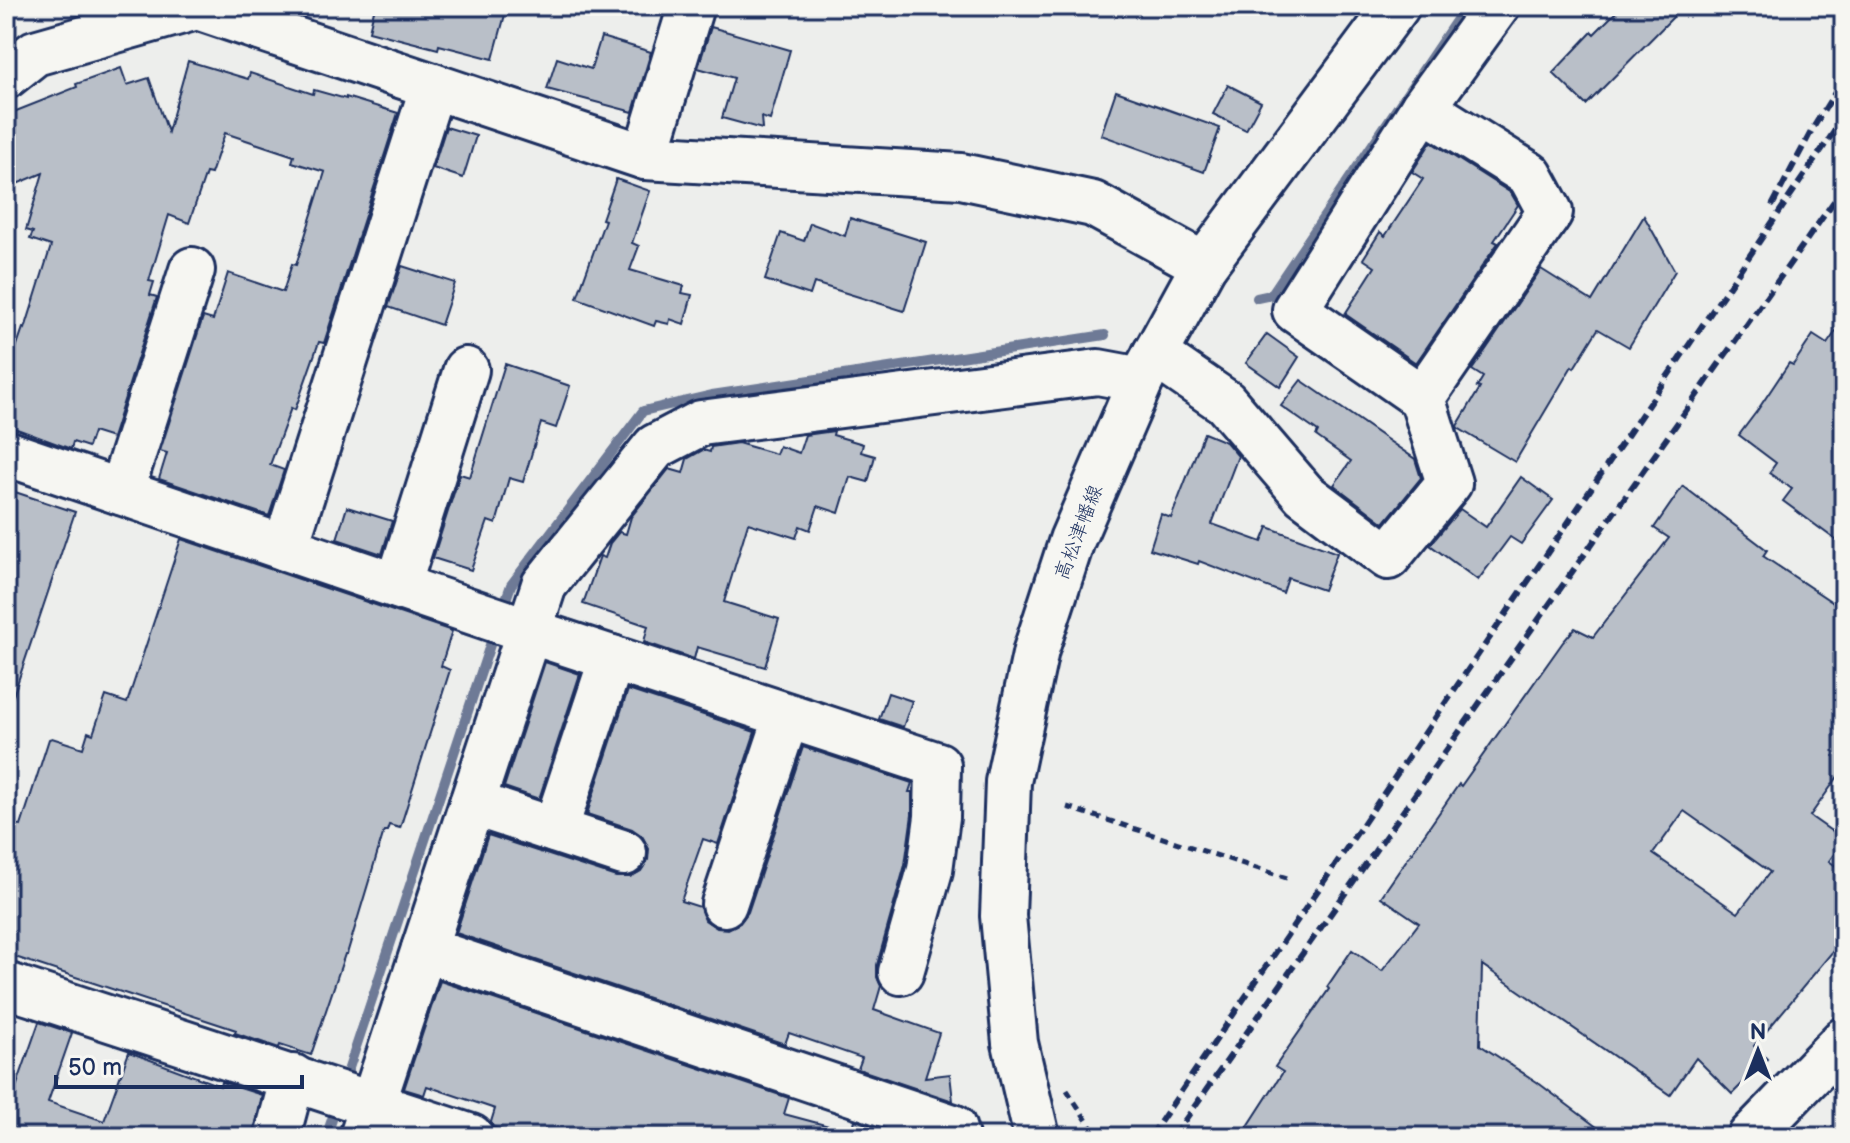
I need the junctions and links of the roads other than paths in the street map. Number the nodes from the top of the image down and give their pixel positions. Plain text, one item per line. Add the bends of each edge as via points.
1 (197, 6) edge
2 (691, 6) edge
3 (1397, 6) edge
4 (1497, 6) edge
5 (6, 76) edge
6 (433, 86) junction
7 (1423, 108) junction
8 (645, 157) junction
9 (1204, 265) junction
10 (192, 270) dead end
11 (1148, 367) junction
12 (466, 370) dead end
13 (1422, 398) junction
14 (6, 453) edge
15 (121, 492) junction
16 (285, 548) junction
17 (398, 586) junction
18 (508, 623) junction
19 (612, 658) junction
20 (787, 716) junction
21 (472, 803) junction
22 (555, 830) junction
23 (624, 853) dead end
24 (724, 904) dead end
25 (424, 949) junction
26 (901, 972) dead end
27 (6, 985) edge
28 (1844, 1040) edge
29 (341, 1101) edge
30 (277, 1137) edge
31 (471, 1137) edge
32 (956, 1137) edge
33 (1037, 1137) edge
34 (1750, 1137) edge

1 - 5 street via 35,53
1 - 6 street
2 - 8 street
3 - 9 street, 高松津幡線
4 - 7 street
6 - 8 street
6 - 16 street
7 - 13 street via 1295,310
7 - 13 street via 1530,175 1550,212
8 - 9 street via 961,176 1093,204
9 - 11 street, 高松津幡線
10 - 15 street
11 - 13 street via 1225,402 1304,494 1388,557 1449,483
11 - 18 street via 701,423 655,447
11 - 33 street, 高松津幡線 via 1072,540 1036,650 1008,782 1003,916 1015,1043
12 - 17 street
14 - 15 street
15 - 16 street
16 - 17 street
17 - 18 street
18 - 19 street
18 - 21 street
19 - 20 street
19 - 22 street
20 - 24 street
20 - 26 street via 938,765 930,870
21 - 22 street
21 - 25 street
22 - 23 street
25 - 29 street
25 - 32 street via 953,1127
27 - 29 street
28 - 34 street
29 - 30 street
29 - 31 street

